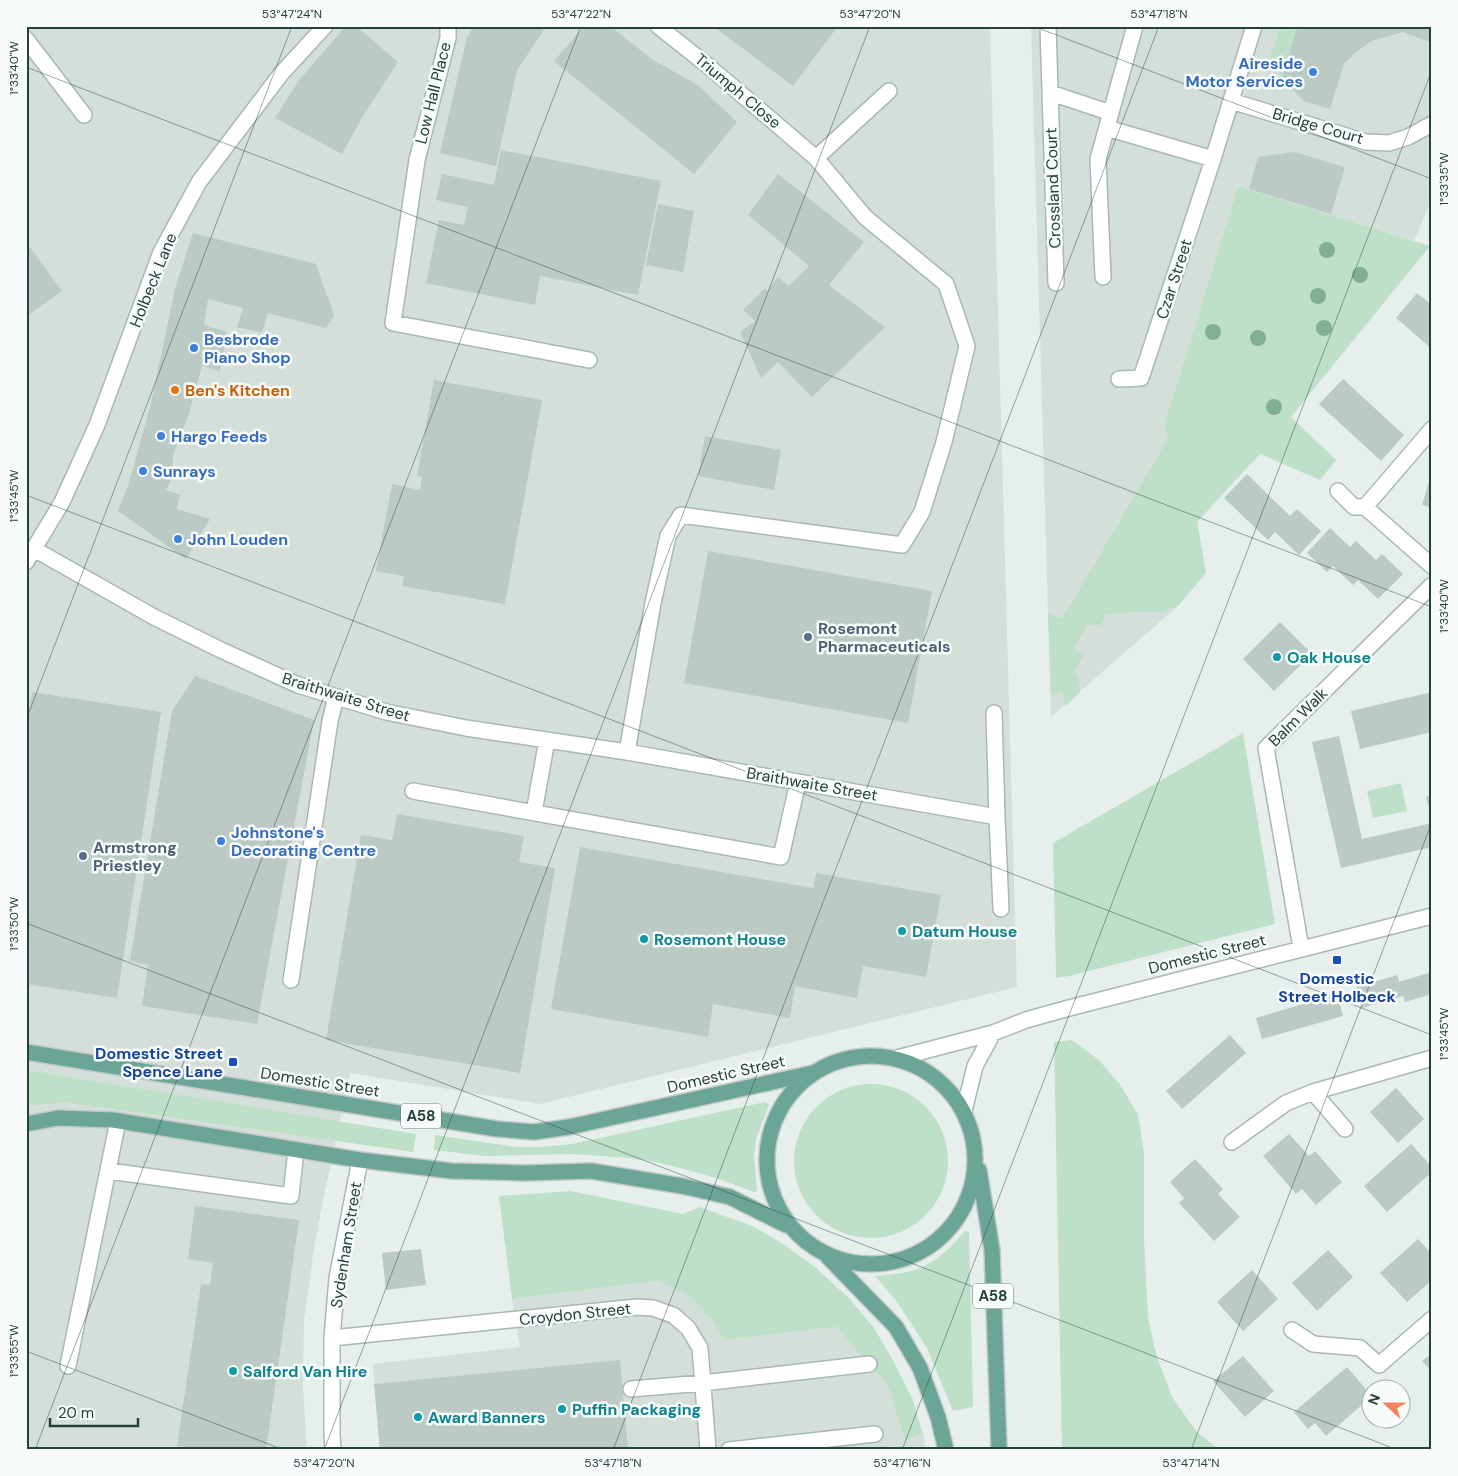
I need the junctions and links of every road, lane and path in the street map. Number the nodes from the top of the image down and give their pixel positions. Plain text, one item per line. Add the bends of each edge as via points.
1 (325, 26) edge
2 (448, 26) edge
3 (658, 26) edge
4 (1048, 26) edge
5 (1135, 26) edge
6 (1254, 26) edge
7 (26, 39) edge
8 (889, 91) dead end
9 (1051, 94) junction
10 (1231, 101) junction
11 (1111, 113) junction
12 (84, 115) dead end
13 (1432, 124) edge
14 (1107, 128) junction
15 (816, 158) junction
16 (1213, 159) junction
17 (1103, 277) dead end
18 (1056, 283) dead end
19 (589, 360) dead end
20 (1119, 379) dead end
21 (1432, 429) edge
22 (1338, 491) dead end
23 (1365, 507) junction
24 (30, 556) edge
25 (1432, 566) edge
26 (1432, 585) edge
27 (336, 697) junction
28 (994, 713) dead end
29 (547, 740) junction
30 (627, 752) junction
31 (798, 782) junction
32 (413, 790) dead end
33 (534, 812) junction
34 (996, 817) junction
35 (1001, 909) dead end
36 (1432, 916) edge
37 (1301, 948) junction
38 (291, 980) dead end
39 (993, 1033) junction
40 (26, 1052) edge
41 (897, 1058) junction
42 (1432, 1058) edge
43 (813, 1073) junction
44 (1313, 1092) junction
45 (964, 1111) junction
46 (118, 1121) junction
47 (26, 1124) edge
48 (1345, 1129) dead end
49 (1232, 1142) dead end
50 (974, 1144) junction
51 (296, 1150) junction
52 (360, 1160) junction
53 (109, 1171) junction
54 (786, 1225) junction
55 (827, 1256) junction
56 (1432, 1319) edge
57 (1292, 1330) dead end
58 (332, 1338) junction
59 (868, 1364) dead end
60 (68, 1366) dead end
61 (703, 1383) junction
62 (631, 1389) dead end
63 (875, 1434) dead end
64 (333, 1450) edge
65 (708, 1450) edge
66 (729, 1450) edge
67 (946, 1450) edge
68 (999, 1450) edge

1 - 24 street, Holbeck Lane via 281,74 199,182 161,252 93,434 62,502
2 - 19 street, Low Hall Place via 448,38 417,160 393,323
3 - 15 street, Triumph Close
4 - 9 street, Crossland Court
5 - 11 street
6 - 10 street, Czar Street
7 - 12 street
8 - 15 street
9 - 11 street
9 - 18 street, Crossland Court
10 - 13 street, Bridge Court via 1366,142 1389,143
10 - 16 street, Czar Street
11 - 14 street
14 - 16 street
14 - 17 street via 1098,159
15 - 30 street, Triumph Close via 865,217 946,284 967,346 944,442 922,512 902,545 681,515 668,536 652,603
16 - 20 street, Czar Street via 1141,378
21 - 23 street
22 - 23 street via 1354,506
23 - 25 street
24 - 27 street, Braithwaite Street via 221,650 298,685
26 - 37 street, Balm Walk via 1266,748
27 - 29 street, Braithwaite Street via 386,712
27 - 38 street
28 - 34 street
29 - 30 street, Braithwaite Street
29 - 33 street
30 - 31 street, Braithwaite Street
31 - 33 street via 781,857
31 - 34 street, Braithwaite Street
32 - 33 street
34 - 35 street
36 - 37 street, Domestic Street
37 - 39 street, Domestic Street via 1069,1008
39 - 41 street, Domestic Street
39 - 45 street via 975,1066
40 - 43 main road, Domestic Street / A58 via 534,1132
41 - 43 main road, A58 via 868,1055 839,1060
41 - 45 main road, A58 via 924,1070 947,1088
42 - 44 street
43 - 54 main road, A58 via 790,1093 774,1119 767,1149 768,1180
44 - 48 street
44 - 49 street via 1286,1103
45 - 50 main road, A58
46 - 47 main road via 58,1118
46 - 51 main road
46 - 53 street
50 - 55 main road, A58 via 975,1176 965,1206 947,1233 922,1252 892,1263 860,1265
50 - 68 main road, A58 via 992,1250
51 - 52 main road
51 - 53 street via 291,1196
52 - 54 main road via 452,1171 591,1171 730,1197
52 - 58 street, Sydenham Street via 337,1278
53 - 60 street
54 - 55 main road, A58
55 - 67 main road via 896,1327 920,1368
56 - 57 street via 1378,1365 1360,1348 1314,1344
58 - 61 street, Croydon Street via 653,1308 673,1315 688,1328 700,1348
58 - 64 street, Sydenham Street
59 - 61 street
61 - 62 street
61 - 65 street, Croydon Street
63 - 66 street

